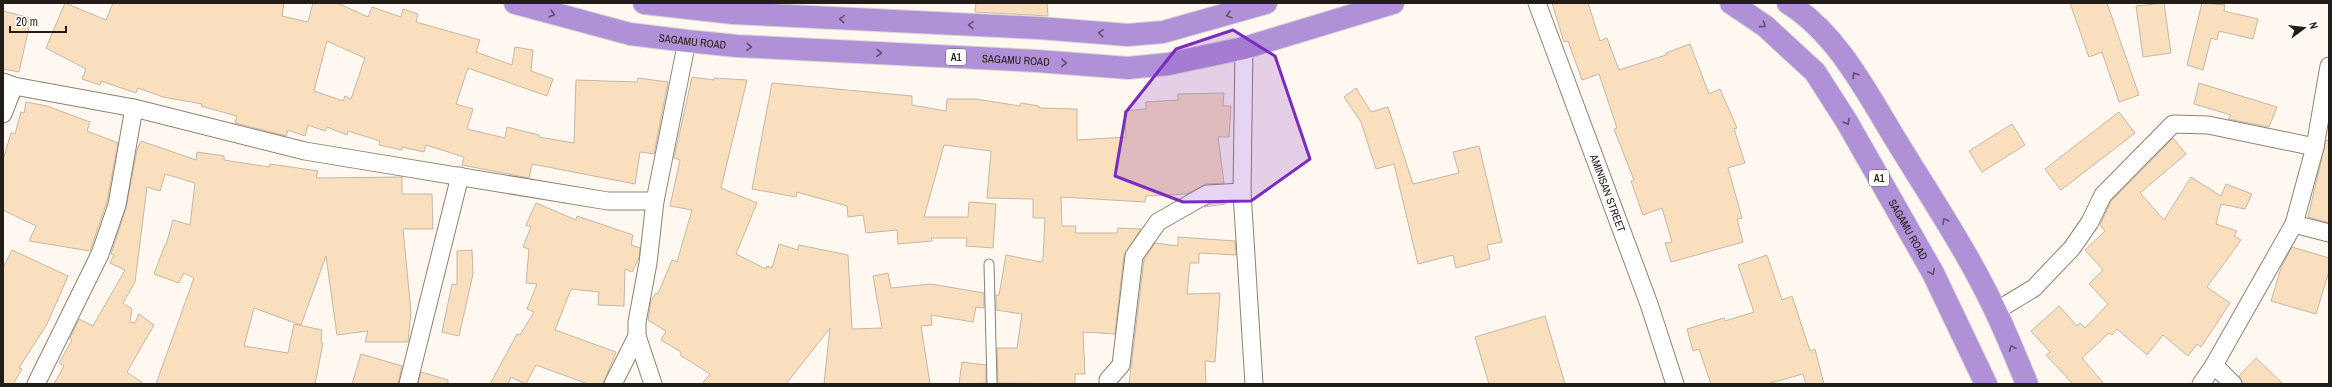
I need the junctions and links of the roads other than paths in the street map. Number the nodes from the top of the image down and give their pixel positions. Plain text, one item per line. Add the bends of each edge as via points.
1 (515, 3) edge
2 (644, 3) edge
3 (1266, 3) edge
4 (1393, 3) edge
5 (1537, 3) edge
6 (1731, 3) edge
7 (1799, 6) edge
8 (733, 8) edge
9 (687, 42) junction
10 (1244, 48) junction
11 (2329, 66) edge
12 (9, 84) edge
13 (134, 108) junction
14 (3, 114) edge
15 (2315, 147) junction
16 (460, 176) junction
17 (1242, 192) junction
18 (655, 201) junction
19 (2294, 224) junction
20 (2329, 233) edge
21 (989, 264) dead end
22 (1996, 311) junction
23 (637, 336) junction
24 (2214, 365) junction
25 (36, 384) edge
26 (408, 384) edge
27 (613, 384) edge
28 (653, 384) edge
29 (992, 384) edge
30 (1108, 384) edge
31 (1254, 384) edge
32 (1675, 384) edge
33 (1986, 384) edge
34 (2027, 384) edge
35 (2201, 384) edge
36 (2233, 384) edge

1 -> 9 highway, SAGAMU ROAD / A1 via 630,34
2 - 8 highway
3 -> 8 highway via 1163,32 1128,35
4 - 10 highway, SAGAMU ROAD / A1
5 - 32 street, AMINISAN STREET via 1649,304
6 -> 33 highway, SAGAMU ROAD / A1 via 1765,26 1815,72 1847,122 1933,273
22 -> 7 highway via 1962,249 1840,51
9 -> 10 highway, SAGAMU ROAD / A1 via 1128,68 1168,64
9 - 18 street
10 - 17 street
11 - 15 street
12 - 13 street
12 - 14 street
13 - 16 street via 305,151
13 - 25 street via 117,206 100,254
15 - 19 street
15 - 22 street via 2208,125 2173,124 2103,195 2090,222 2072,248 2034,288
16 - 18 street via 608,201
16 - 26 street
17 - 30 street via 1207,194 1158,222 1150,233 1134,256 1121,365 1108,380
17 - 31 street
18 - 23 street
19 - 20 street
19 - 24 street
21 - 29 lane
34 -> 22 highway
23 - 27 street
23 - 28 street
24 - 35 street
24 - 36 street

